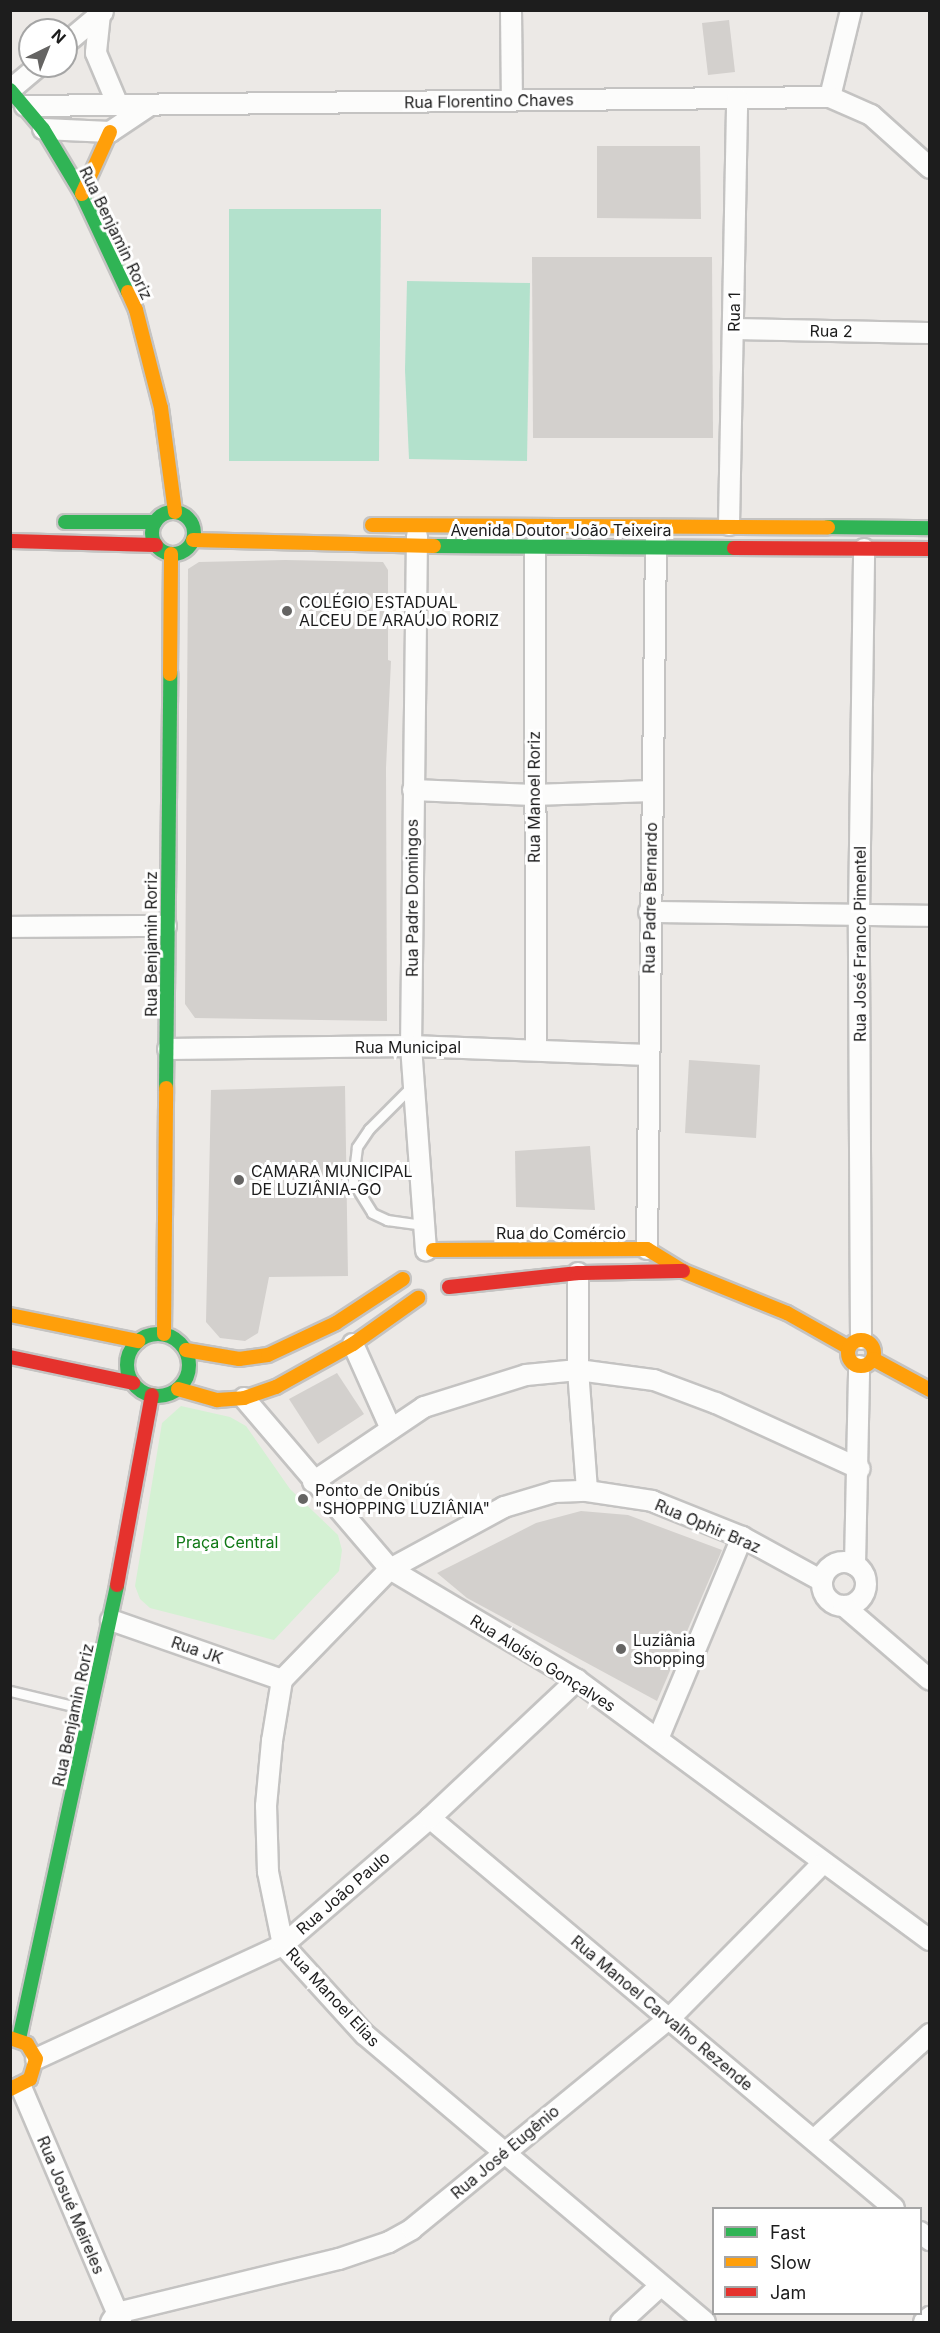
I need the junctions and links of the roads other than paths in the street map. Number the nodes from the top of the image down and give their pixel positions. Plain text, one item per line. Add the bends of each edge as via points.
1 (511, 10) edge
2 (850, 10) edge
3 (102, 12) edge
4 (78, 33) edge
5 (24, 78) edge
6 (10, 90) edge
7 (830, 97) junction
8 (737, 98) junction
9 (512, 101) junction
10 (118, 105) junction
11 (25, 106) junction
12 (147, 107) junction
13 (43, 129) junction
14 (110, 132) junction
15 (930, 168) edge
16 (82, 194) junction
17 (734, 329) junction
18 (930, 333) edge
19 (175, 512) junction
20 (55, 522) dead end
21 (154, 522) junction
22 (357, 525) dead end
23 (416, 525) junction
24 (656, 525) junction
25 (729, 525) junction
26 (240, 526) dead end
27 (930, 528) edge
28 (193, 533) junction
29 (10, 541) edge
30 (156, 545) junction
31 (417, 546) junction
32 (535, 546) junction
33 (657, 548) junction
34 (864, 549) junction
35 (930, 549) edge
36 (171, 554) junction
37 (413, 790) junction
38 (652, 791) junction
39 (533, 795) junction
40 (649, 912) junction
41 (930, 916) edge
42 (859, 917) junction
43 (10, 927) edge
44 (166, 927) junction
45 (411, 1046) junction
46 (536, 1048) junction
47 (168, 1049) junction
48 (648, 1054) junction
49 (414, 1084) junction
50 (424, 1225) junction
51 (648, 1249) junction
52 (419, 1255) junction
53 (683, 1271) junction
54 (578, 1273) junction
55 (403, 1279) junction
56 (434, 1295) junction
57 (10, 1315) edge
58 (164, 1334) junction
59 (138, 1341) junction
60 (855, 1343) junction
61 (353, 1344) junction
62 (186, 1350) junction
63 (10, 1357) edge
64 (866, 1363) junction
65 (578, 1370) junction
66 (134, 1383) junction
67 (178, 1389) junction
68 (930, 1390) edge
69 (152, 1395) junction
70 (244, 1398) junction
71 (391, 1429) junction
72 (860, 1469) junction
73 (313, 1482) junction
74 (587, 1491) junction
75 (742, 1537) junction
76 (855, 1565) junction
77 (390, 1569) junction
78 (822, 1581) junction
79 (844, 1606) junction
80 (111, 1620) junction
81 (282, 1680) junction
82 (577, 1680) junction
83 (930, 1680) edge
84 (10, 1691) edge
85 (91, 1710) junction
86 (658, 1739) junction
87 (430, 1818) junction
88 (822, 1864) junction
89 (930, 1940) edge
90 (283, 1945) junction
91 (669, 2019) junction
92 (930, 2034) edge
93 (15, 2039) edge
94 (36, 2059) junction
95 (16, 2088) edge
96 (815, 2139) junction
97 (502, 2152) junction
98 (893, 2207) edge
99 (660, 2286) junction
100 (930, 2318) edge
101 (117, 2319) edge
102 (621, 2322) edge
103 (705, 2322) edge
104 (924, 2322) edge

1 - 9 street
2 - 7 street
3 - 4 street
3 - 10 street via 96,53
5 - 6 street
6 - 11 main road, Rua Benjamin Roriz
7 - 8 street, Rua Florentino Chaves
7 - 15 street, Rua Florentino Chaves via 871,115
8 - 9 street, Rua Florentino Chaves
8 - 17 street, Rua 1
9 - 12 street, Rua Florentino Chaves
10 - 11 street, Rua Florentino Chaves
10 - 12 street, Rua Florentino Chaves
11 - 13 main road, Rua Benjamin Roriz
12 - 14 street
13 - 14 street
13 - 16 main road, Rua Benjamin Roriz
14 - 16 main road
16 - 19 main road, Rua Benjamin Roriz via 136,310 160,408
17 - 18 street, Rua 2
17 - 25 street, Rua 1
19 - 21 main road via 165,513
19 - 28 main road via 184,515
20 - 21 main road
21 - 30 main road via 152,536
22 - 23 main road, Avenida Doutor João Teixeira
23 - 24 main road, Avenida Doutor João Teixeira
23 - 31 street, Rua Padre Domingos
24 - 25 main road, Avenida Doutor João Teixeira
24 - 33 street, Rua Padre Bernardo
25 - 27 main road, Avenida Doutor João Teixeira
26 - 28 main road
28 - 31 main road, Avenida Doutor João Teixeira
28 - 36 main road via 184,550
29 - 30 main road
30 - 36 main road
31 - 32 main road, Avenida Doutor João Teixeira
31 - 37 street, Rua Padre Domingos
32 - 33 main road, Avenida Doutor João Teixeira
32 - 39 street, Rua Manoel Roriz
33 - 34 main road, Avenida Doutor João Teixeira
33 - 38 street, Rua Padre Bernardo
34 - 35 main road, Avenida Doutor João Teixeira
34 - 42 street, Rua José Franco Pimentel
36 - 44 main road, Rua Benjamin Roriz
37 - 39 street
37 - 45 street, Rua Padre Domingos
38 - 39 street
38 - 40 street, Rua Padre Bernardo
39 - 46 street, Rua Manoel Roriz
40 - 42 street
40 - 48 street, Rua Padre Bernardo
41 - 42 street
42 - 60 street, Rua José Franco Pimentel
43 - 44 street
44 - 47 main road, Rua Benjamin Roriz
45 - 46 street, Rua Municipal
45 - 47 street, Rua Municipal
45 - 49 street, Rua Padre Domingos
46 - 48 street, Rua Municipal
47 - 58 main road, Rua Benjamin Roriz
48 - 51 street, Rua Padre Bernardo
49 - 50 street, Rua Padre Domingos
49 - 50 lane via 369,1129 357,1147 353,1182 372,1213 387,1220
50 - 52 street, Rua Padre Domingos
51 - 52 main road, Rua do Comércio
51 - 53 main road, Rua do Comércio
52 - 55 main road
52 - 56 main road via 451,1269
53 - 54 main road, Rua do Comércio
53 - 60 main road, Rua do Comércio
54 - 56 main road, Rua do Comércio
54 - 65 street
55 - 56 main road
55 - 62 main road via 336,1323 268,1355 239,1359
56 - 61 main road
57 - 59 main road
58 - 59 main road via 150,1334
58 - 62 main road
59 - 66 main road via 129,1352 127,1365
60 - 64 main road via 852,1362
60 - 64 main road via 873,1346
61 - 70 main road via 276,1387
61 - 71 street
62 - 67 main road via 189,1364
63 - 66 main road
64 - 68 main road
64 - 72 street
65 - 71 street via 526,1376 462,1394 424,1407
65 - 72 street via 654,1380 716,1403
65 - 74 street
66 - 69 main road
67 - 69 main road
67 - 70 main road via 217,1400
69 - 80 main road, Rua Benjamin Roriz
70 - 73 street, Rua Aloísio Gonçalves
71 - 73 street
72 - 76 street
73 - 77 street, Rua Aloísio Gonçalves
74 - 75 street, Rua Ophir Braz via 652,1501
74 - 77 street, Rua Ophir Braz via 554,1492 504,1507
75 - 78 street, Rua Ophir Braz
75 - 86 street
76 - 78 street via 834,1564
76 - 79 street via 864,1575 866,1590 858,1601
77 - 81 street
77 - 82 street, Rua Aloísio Gonçalves
78 - 79 street via 830,1601
79 - 83 street
80 - 81 street, Rua JK
80 - 85 main road, Rua Benjamin Roriz
81 - 90 street, Rua Manoel Elias via 266,1806 268,1872
82 - 86 street, Rua Aloísio Gonçalves
82 - 87 street, Rua João Paulo
84 - 85 lane
85 - 93 main road, Rua Benjamin Roriz
86 - 88 street, Rua Aloísio Gonçalves
87 - 90 street, Rua João Paulo
87 - 91 street, Rua Manoel Carvalho Rezende
88 - 89 street, Rua Aloísio Gonçalves
88 - 91 street, Rua José Eugênio
90 - 94 street, Rua João Paulo
90 - 97 street, Rua Manoel Elias via 365,2035
91 - 96 street, Rua Manoel Carvalho Rezende
91 - 97 street, Rua José Eugênio
92 - 96 street
93 - 94 main road via 33,2051
94 - 95 main road, Rua Josué Meireles via 30,2079
95 - 101 street, Rua Josué Meireles
96 - 98 street, Rua Manoel Carvalho Rezende
97 - 99 street, Rua Manoel Elias
97 - 101 street, Rua José Eugênio via 436,2211 389,2242
99 - 102 street
99 - 103 street, Rua Manoel Elias
100 - 104 street

